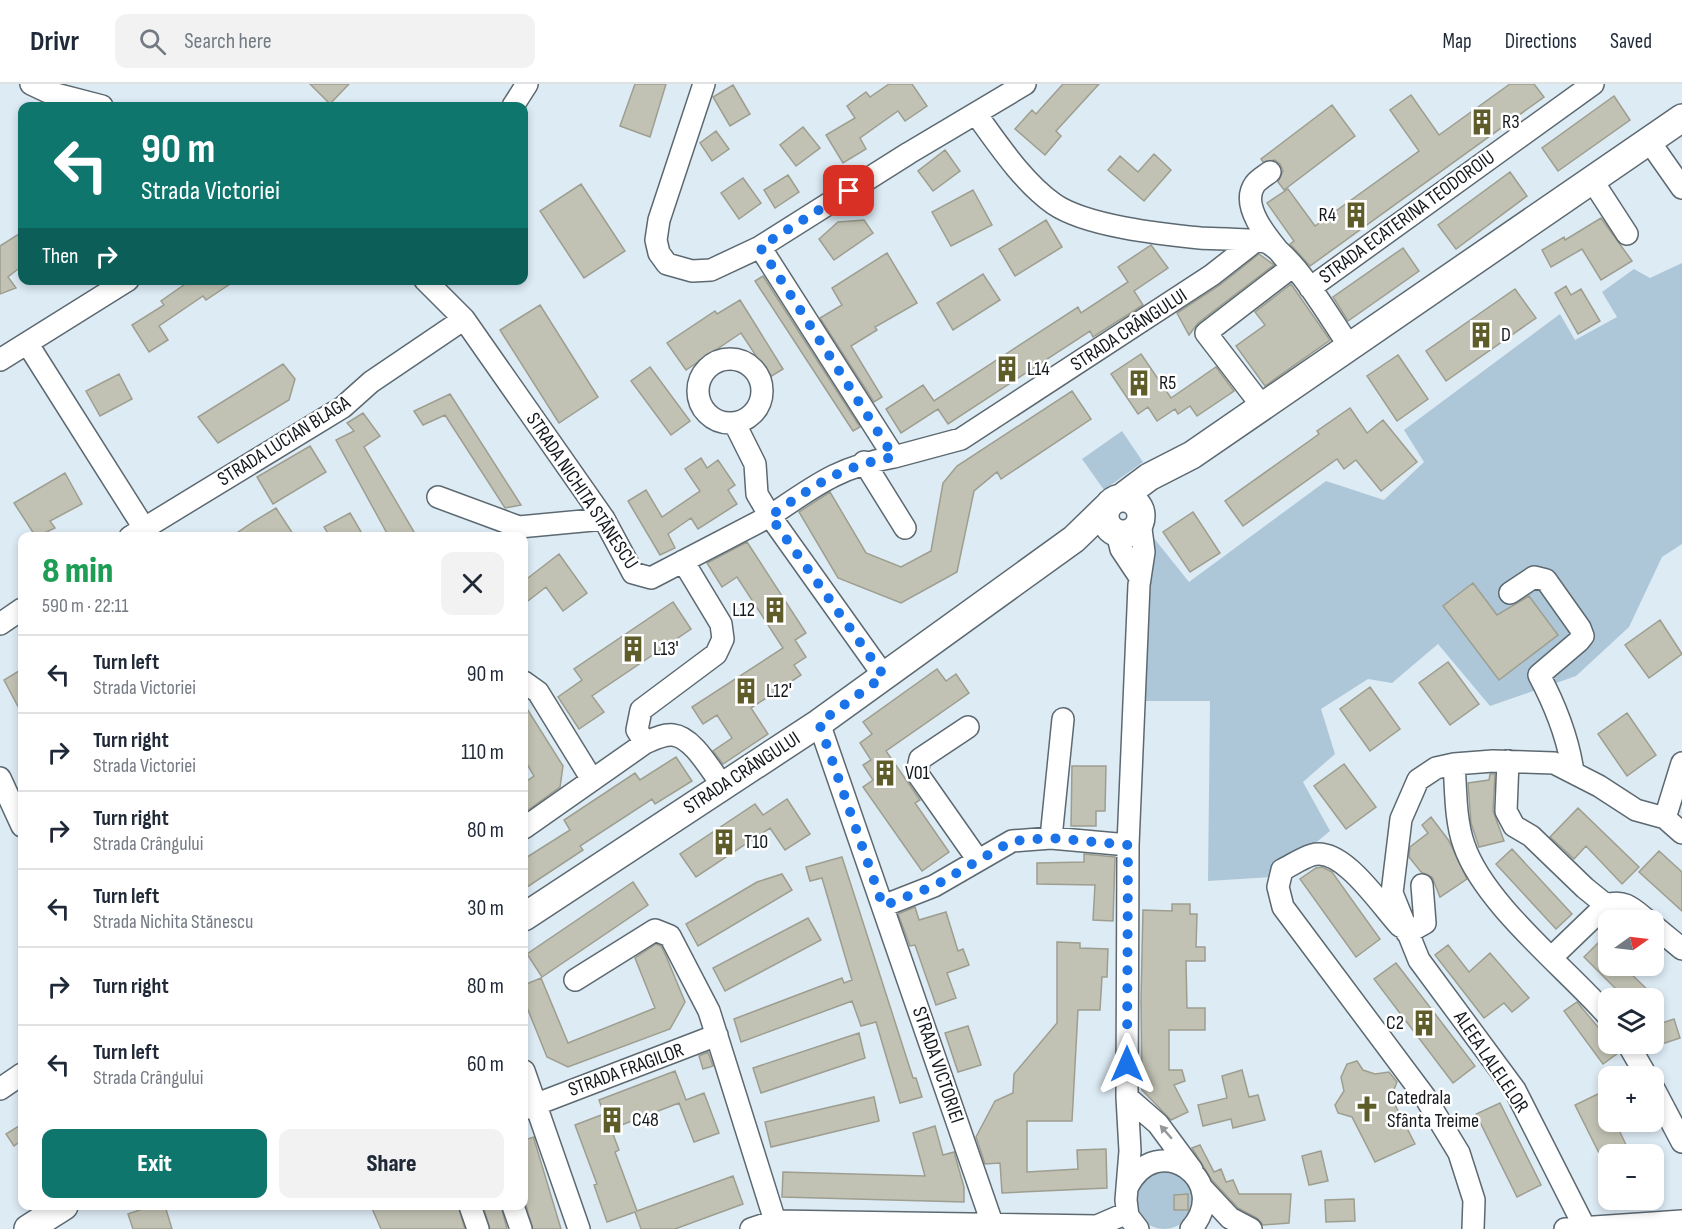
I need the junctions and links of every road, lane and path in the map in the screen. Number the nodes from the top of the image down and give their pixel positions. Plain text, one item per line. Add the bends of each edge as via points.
1 (32, 84) edge
2 (527, 84) edge
3 (704, 84) edge
4 (1025, 84) edge
5 (1593, 84) edge
6 (87, 102) edge
7 (516, 102) edge
8 (976, 114) junction
9 (1682, 118) edge
10 (1649, 141) junction
11 (1270, 172) dead end
12 (1592, 180) junction
13 (1682, 188) edge
14 (1628, 234) dead end
15 (1258, 239) junction
16 (760, 247) junction
17 (1292, 267) junction
18 (120, 285) edge
19 (430, 285) edge
20 (1310, 288) junction
21 (464, 319) junction
22 (27, 343) junction
23 (1350, 347) junction
24 (0, 360) edge
25 (1262, 406) junction
26 (735, 424) dead end
27 (894, 457) junction
28 (864, 462) junction
29 (438, 497) dead end
30 (770, 516) junction
31 (1123, 517) junction
32 (604, 519) junction
33 (905, 528) dead end
34 (136, 532) edge
35 (139, 532) edge
36 (682, 561) junction
37 (1510, 594) dead end
38 (18, 612) edge
39 (0, 624) edge
40 (884, 676) junction
41 (528, 685) edge
42 (1063, 719) dead end
43 (819, 723) junction
44 (968, 727) dead end
45 (645, 743) junction
46 (1508, 761) junction
47 (1454, 764) junction
48 (1681, 766) edge
49 (1573, 772) junction
50 (0, 778) edge
51 (591, 778) junction
52 (723, 786) junction
53 (18, 817) edge
54 (1665, 818) junction
55 (528, 825) edge
56 (1682, 833) edge
57 (1051, 838) junction
58 (1128, 845) junction
59 (978, 860) junction
60 (1422, 885) dead end
61 (1606, 905) junction
62 (883, 906) junction
63 (1633, 910) edge
64 (528, 913) edge
65 (1407, 933) junction
66 (1664, 934) edge
67 (1682, 949) edge
68 (1552, 957) junction
69 (575, 980) dead end
70 (1598, 1005) edge
71 (717, 1035) junction
72 (18, 1077) edge
73 (0, 1089) edge
74 (1127, 1097) junction
75 (529, 1106) edge
76 (1664, 1108) edge
77 (1682, 1142) edge
78 (1199, 1181) junction
79 (1126, 1189) junction
80 (58, 1210) edge
81 (471, 1210) edge
82 (514, 1210) edge
83 (775, 1221) junction
84 (1682, 1221) edge
85 (1129, 1222) edge
86 (992, 1223) junction
87 (846, 1226) edge
88 (1575, 1228) edge
89 (28, 1229) edge
90 (478, 1229) edge
91 (520, 1229) edge
92 (579, 1229) edge
93 (751, 1229) edge
94 (1191, 1229) edge
95 (1251, 1229) edge
96 (1473, 1229) edge

1 - 6 street
2 - 7 street
3 - 16 street via 659,220 659,254 667,264 692,271 711,270
4 - 8 street
5 - 20 street, STRADA ECATERINA TEODOROIU
8 - 15 street via 1027,179 1053,203 1072,213 1174,236 1235,242
8 - 16 street
9 - 10 main road
10 - 12 main road
10 - 13 street
11 - 17 street via 1255,184 1250,202 1253,216
12 - 14 street
12 - 23 main road
15 - 17 street via 1277,250
15 - 27 street, STRADA CRÂNGULUI via 1212,275 961,439
16 - 27 street
17 - 20 street
17 - 25 street via 1206,333
18 - 22 street
19 - 21 street, STRADA NICHITA STĂNESCU
20 - 23 street, STRADA ECATERINA TEODOROIU
21 - 32 street, STRADA NICHITA STĂNESCU
21 - 35 street, STRADA LUCIAN BLAGA via 371,382 343,407
22 - 24 street
22 - 34 street
23 - 25 main road
25 - 31 main road via 1181,462 1152,496
26 - 30 street via 755,464 757,495
27 - 28 street, STRADA CRÂNGULUI
28 - 30 street, STRADA NICHITA STĂNESCU via 832,474
28 - 33 street
29 - 32 street via 519,527
30 - 36 street, STRADA NICHITA STĂNESCU
30 - 40 street
31 - 40 main road, STRADA CRÂNGULUI via 1074,539
31 - 58 street via 1121,549 1139,576
32 - 36 street, STRADA NICHITA STĂNESCU via 633,573 651,578
36 - 45 street via 721,624 723,639 716,654 641,710 637,730
37 - 49 street via 1534,577 1546,580 1583,636 1539,675 1569,742
38 - 39 street
40 - 43 main road, STRADA CRÂNGULUI
41 - 51 street via 538,692
42 - 57 street
43 - 52 main road, STRADA CRÂNGULUI
43 - 62 street, STRADA VICTORIEI
44 - 59 street via 920,759 917,773
45 - 51 street
45 - 52 street via 675,735 690,744
46 - 47 street
46 - 49 street via 1554,763
46 - 61 street via 1506,811 1514,826 1531,836
47 - 65 street via 1436,768 1418,780 1401,819 1392,893
47 - 68 street via 1463,844 1475,872 1498,902
48 - 54 street
49 - 54 street via 1636,810
50 - 53 street
51 - 55 street
52 - 64 main road, STRADA CRÂNGULUI
54 - 56 street
57 - 58 street
57 - 59 street via 1012,841
58 - 74 street
59 - 62 street via 934,886
60 - 65 street via 1425,923
61 - 63 street via 1618,901
61 - 68 street
62 - 86 street, STRADA VICTORIEI
65 - 88 street, ALEEA LALELELOR via 1419,960 1515,1090
65 - 96 street via 1348,866 1330,856 1314,854 1282,870 1278,887 1283,907 1425,1097 1459,1153 1474,1200
66 - 67 street
68 - 70 street
69 - 71 street via 655,930 670,936 709,1011
71 - 75 street, STRADA FRAGILOR
71 - 83 street
72 - 73 street
78 -> 74 street via 1173,1140 1149,1113
74 - 79 street via 1130,1151
75 - 92 street
76 - 77 street
78 - 79 street via 1184,1166 1157,1161 1143,1166
78 - 94 street via 1204,1202
78 - 95 street via 1230,1218
79 - 85 street
80 - 89 main road
81 - 90 street
82 - 91 street
83 - 87 street
83 - 93 street
84 - 88 street
85 - 86 street via 1097,1226
86 - 87 street

